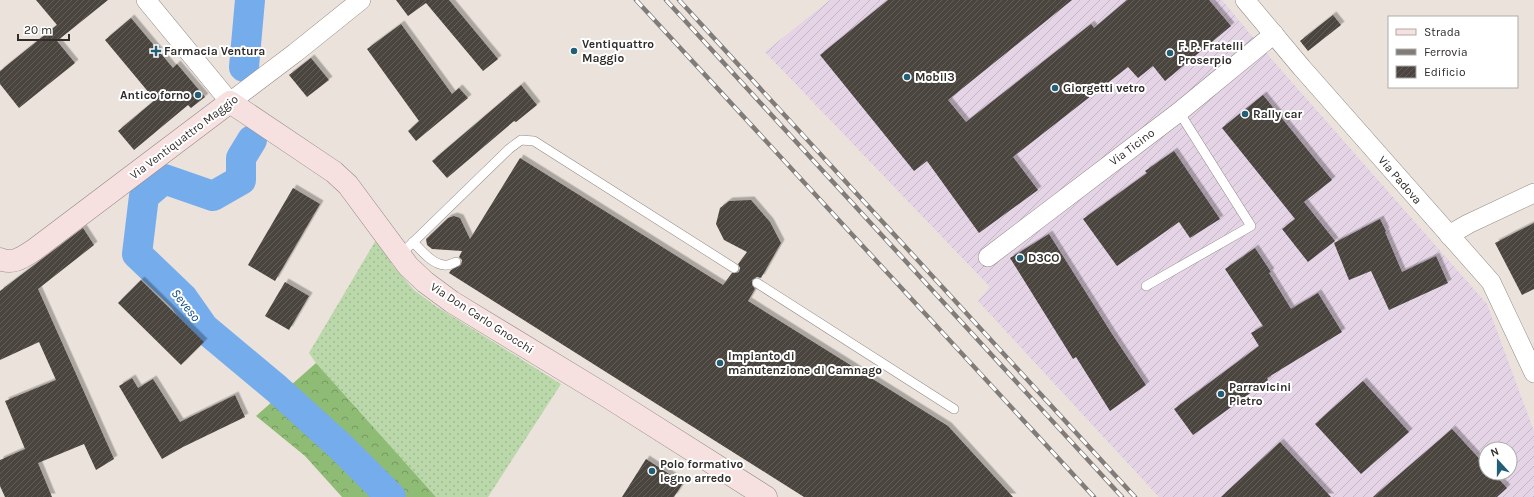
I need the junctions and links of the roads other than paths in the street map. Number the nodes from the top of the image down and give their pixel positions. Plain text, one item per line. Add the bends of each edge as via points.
1 (146, 0) edge
2 (361, 0) edge
3 (1245, 0) edge
4 (1274, 34) junction
5 (230, 102) junction
6 (1179, 112) junction
7 (1534, 194) edge
8 (1449, 235) junction
9 (407, 249) junction
10 (988, 257) dead end
11 (0, 259) edge
12 (456, 262) dead end
13 (734, 268) dead end
14 (757, 284) dead end
15 (1146, 286) dead end
16 (1534, 373) edge
17 (954, 409) dead end
18 (766, 497) edge

1 - 5 street
2 - 5 street, Via Ventiquattro Maggio
3 - 4 street, Via Padova
4 - 6 street, Via Ticino
4 - 8 street, Via Padova
5 - 9 street, Via Don Carlo Gnocchi via 334,172
5 - 11 street, Via Ventiquattro Maggio via 34,250 13,261
6 - 10 street, Via Ticino
6 - 15 lane via 1251,226
7 - 8 street
8 - 16 street, Via Padova via 1491,282
9 - 12 lane via 424,253 445,266
9 - 13 lane via 521,140 534,141
9 - 18 street, Via Don Carlo Gnocchi via 408,266 452,302
14 - 17 lane

